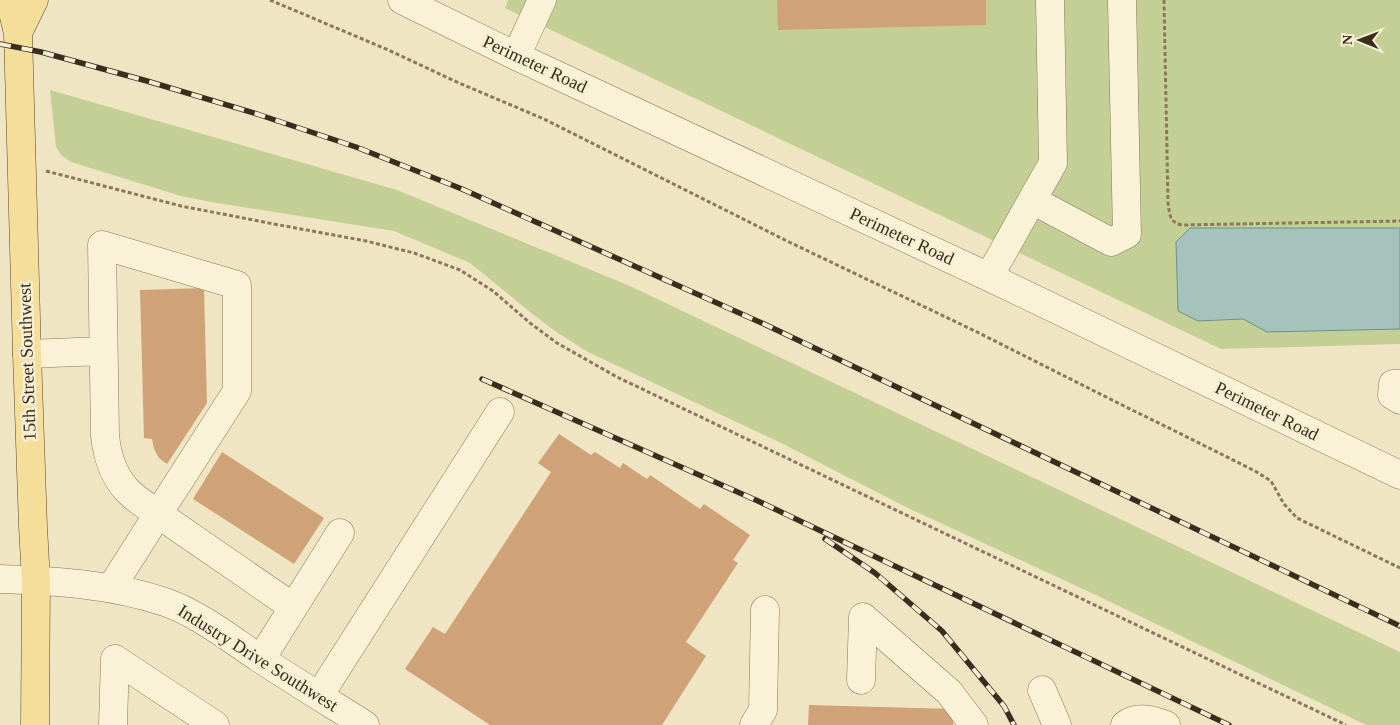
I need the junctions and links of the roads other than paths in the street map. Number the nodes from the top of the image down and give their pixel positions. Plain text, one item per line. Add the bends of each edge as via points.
1 (10, 0) edge
2 (34, 0) edge
3 (402, 0) edge
4 (542, 0) edge
5 (1050, 0) edge
6 (1122, 0) edge
7 (18, 33) junction
8 (516, 56) junction
9 (1032, 200) junction
10 (989, 277) junction
11 (104, 351) junction
12 (27, 354) junction
13 (1400, 384) edge
14 (1400, 400) edge
15 (500, 412) dead end
16 (1400, 475) edge
17 (158, 514) junction
18 (340, 532) dead end
19 (0, 578) edge
20 (36, 580) junction
21 (111, 588) junction
22 (292, 607) junction
23 (765, 610) dead end
24 (261, 659) junction
25 (861, 680) dead end
26 (1042, 690) dead end
27 (319, 696) junction
28 (35, 725) edge
29 (113, 725) edge
30 (215, 725) edge
31 (365, 725) edge
32 (754, 725) edge
33 (974, 725) edge
34 (1057, 725) edge
35 (1125, 725) edge
36 (1166, 725) edge

1 - 7 main road, 15th Street Southwest
2 - 7 main road
3 - 8 street, Perimeter Road
4 - 8 street
5 - 9 street via 1053,164
6 - 9 street via 1127,234 1111,242
7 - 12 main road, 15th Street Southwest
8 - 10 street, Perimeter Road
9 - 10 street
10 - 16 street, Perimeter Road
11 - 12 street
11 - 17 street via 105,435 110,462 123,486
11 - 17 street via 102,245 237,285 237,391
12 - 20 main road, 15th Street Southwest
13 - 14 street via 1393,384 1392,395
15 - 27 street
17 - 21 street
17 - 22 street
18 - 22 street
19 - 20 street, Industry Drive Southwest
20 - 21 street, Industry Drive Southwest
20 - 28 main road, 15th Street Southwest
21 - 24 street, Industry Drive Southwest via 180,608
22 - 24 street
23 - 32 street via 764,710
24 - 27 street, Industry Drive Southwest
25 - 33 street via 863,617 949,692
26 - 34 street
27 - 31 street, Industry Drive Southwest
29 - 30 street via 114,659
35 - 36 street via 1143,719

